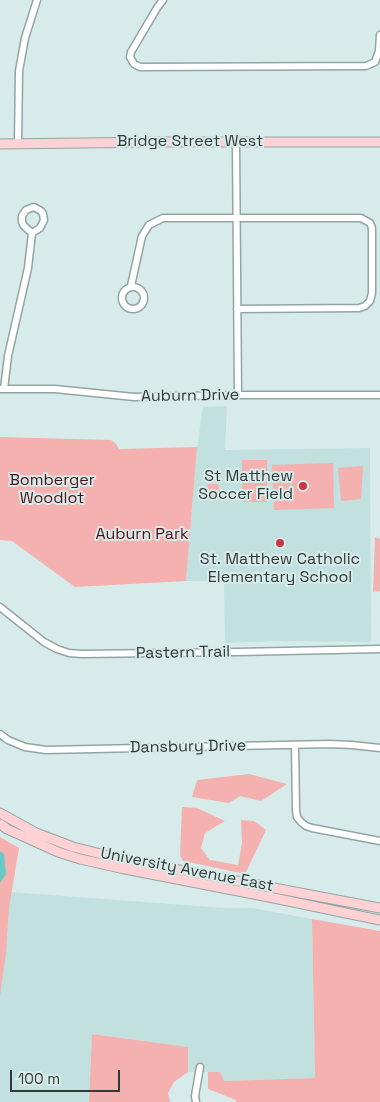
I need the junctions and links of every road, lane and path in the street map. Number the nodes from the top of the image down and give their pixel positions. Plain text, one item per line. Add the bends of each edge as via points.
1 (37, 0) edge
2 (163, 0) edge
3 (380, 35) edge
4 (380, 142) edge
5 (236, 143) junction
6 (0, 144) edge
7 (18, 144) junction
8 (236, 218) junction
9 (32, 233) dead end
10 (131, 286) dead end
11 (237, 309) junction
12 (2, 389) edge
13 (238, 395) junction
14 (380, 395) edge
15 (0, 607) edge
16 (380, 648) edge
17 (0, 734) edge
18 (295, 745) junction
19 (380, 748) edge
20 (0, 813) edge
21 (0, 824) edge
22 (380, 841) edge
23 (249, 883) junction
24 (243, 891) junction
25 (380, 908) edge
26 (380, 920) edge
27 (200, 1068) dead end
28 (196, 1102) edge

1 - 7 street via 19,71
2 - 3 street via 131,52 134,64 140,67 366,66 375,62
4 - 5 main road, Bridge Street West
5 - 7 main road, Bridge Street West
5 - 8 street
6 - 7 main road, Bridge Street West
8 - 10 street via 163,218 149,225 142,236
8 - 11 street
8 - 11 street via 361,218 372,228 372,293 365,306
9 - 12 street via 28,268
11 - 13 street
12 - 13 street, Auburn Drive via 55,389 134,398
13 - 14 street, Auburn Drive
15 - 16 street, Pastern Trail via 44,642 69,653
17 - 18 street, Dansbury Drive via 25,747 46,750
18 - 19 street, Dansbury Drive
18 - 22 street via 296,810 301,822 312,828
20 - 23 main road, University Avenue East via 36,833 73,847
21 - 24 main road, University Avenue East via 80,859
23 - 24 street
23 - 25 main road, University Avenue East
24 - 26 main road, University Avenue East
27 - 28 street via 194,1096

